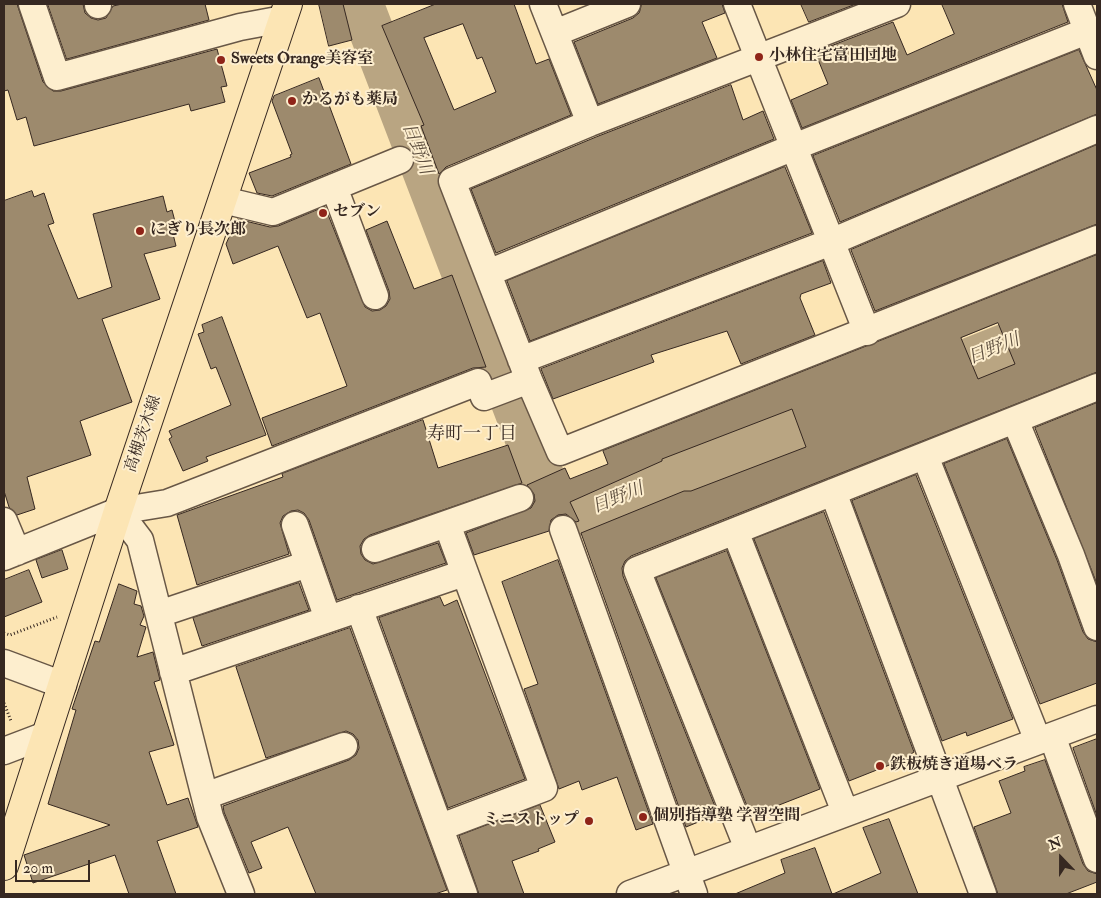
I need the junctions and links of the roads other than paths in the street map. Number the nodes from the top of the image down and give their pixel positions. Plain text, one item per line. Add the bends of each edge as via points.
1 (32, 4) edge
2 (543, 4) edge
3 (627, 4) edge
4 (738, 4) edge
5 (897, 4) edge
6 (1077, 4) edge
7 (286, 11) edge
8 (1088, 31) junction
9 (555, 33) junction
10 (1097, 56) edge
11 (759, 57) junction
12 (590, 124) junction
13 (1097, 130) edge
14 (794, 147) junction
15 (400, 160) dead end
16 (334, 187) junction
17 (222, 200) junction
18 (1097, 239) edge
19 (831, 242) junction
20 (488, 273) junction
21 (375, 296) dead end
22 (867, 332) junction
23 (525, 370) junction
24 (1097, 388) edge
25 (1015, 420) junction
26 (925, 456) junction
27 (833, 492) junction
28 (520, 498) dead end
29 (118, 511) junction
30 (4, 521) edge
31 (446, 524) junction
32 (295, 525) dead end
33 (563, 529) dead end
34 (736, 531) junction
35 (375, 549) dead end
36 (10, 555) edge
37 (308, 564) junction
38 (464, 573) junction
39 (359, 608) junction
40 (159, 614) junction
41 (328, 619) junction
42 (1097, 627) edge
43 (4, 663) edge
44 (173, 672) junction
45 (63, 685) junction
46 (1097, 719) edge
47 (46, 735) junction
48 (1045, 739) junction
49 (344, 746) dead end
50 (4, 751) edge
51 (939, 777) junction
52 (205, 796) junction
53 (845, 812) junction
54 (441, 827) junction
55 (748, 849) junction
56 (1097, 860) edge
57 (4, 866) edge
58 (690, 884) edge
59 (241, 894) edge
60 (464, 894) edge
61 (630, 894) edge
62 (983, 894) edge

1 - 7 street via 57,77 240,27
2 - 9 street
3 - 9 street
4 - 11 street
5 - 11 street
6 - 8 street
7 - 17 main road, 高槻茨木線
8 - 10 street
8 - 14 street
9 - 12 street
11 - 12 street
11 - 14 street
12 - 20 street via 452,181
13 - 19 street
14 - 19 street
14 - 20 street
15 - 16 street
16 - 17 street via 273,212
16 - 21 street
17 - 29 main road, 高槻茨木線
18 - 22 street
19 - 22 street
19 - 23 street
20 - 23 street
22 - 23 street via 560,452
23 - 29 street via 484,397 478,382 167,503
24 - 25 street
25 - 26 street
25 - 42 street
26 - 27 street
26 - 48 street
27 - 34 street
27 - 51 street
28 - 31 street
29 - 36 street
29 - 40 street via 140,540
29 - 45 main road, 高槻茨木線
30 - 36 street
31 - 35 street
31 - 38 street
32 - 37 street
33 - 58 street
34 - 53 street
34 - 55 street via 638,570
37 - 40 street
37 - 41 street
38 - 39 street
38 - 54 street via 544,788
39 - 41 street
39 - 54 street
40 - 44 street
41 - 44 street
43 - 45 street
44 - 52 street
45 - 47 main road, 高槻茨木線
46 - 48 street
47 - 50 street
47 - 57 main road, 高槻茨木線
48 - 51 street
48 - 56 street
49 - 52 street
51 - 53 street
51 - 62 street
52 - 59 street via 210,817
53 - 55 street
54 - 60 street
55 - 58 street
58 - 61 street

